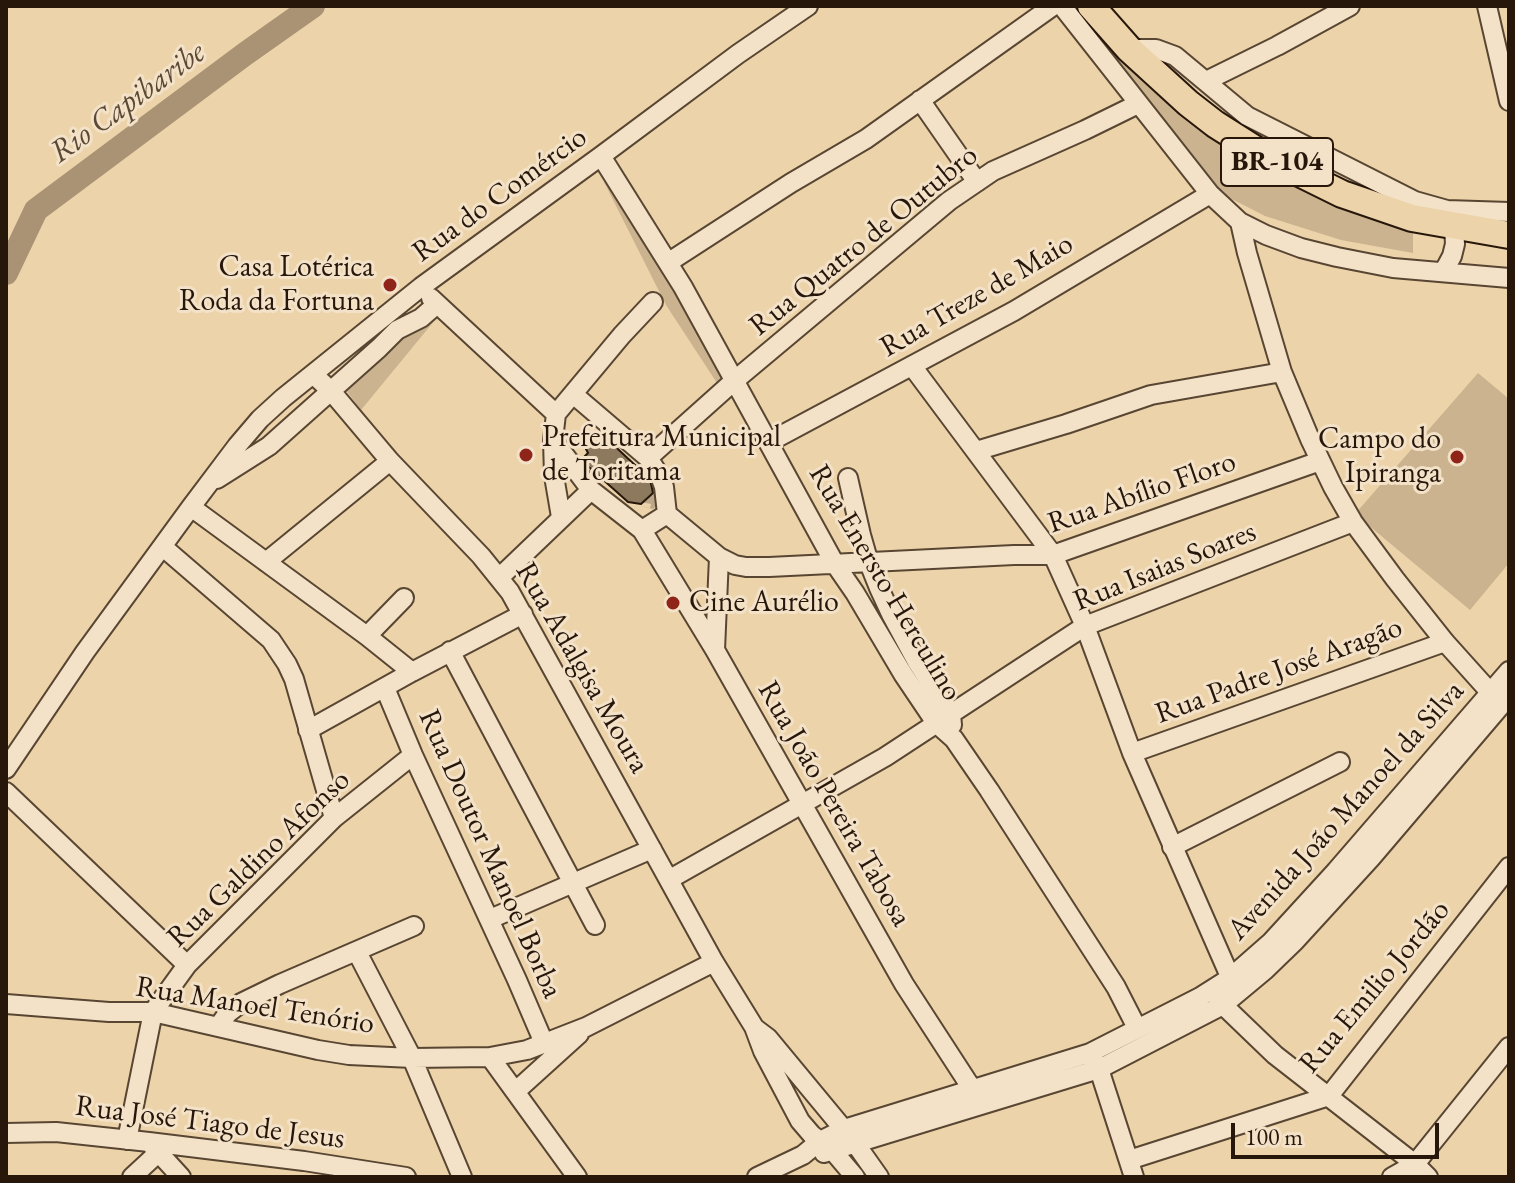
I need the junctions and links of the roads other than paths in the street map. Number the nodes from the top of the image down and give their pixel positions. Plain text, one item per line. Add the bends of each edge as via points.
1 (808, 6) edge
2 (1053, 6) edge
3 (1062, 6) edge
4 (1091, 6) edge
5 (1350, 6) edge
6 (1487, 6) edge
7 (1129, 49) junction
8 (1206, 81) junction
9 (920, 100) junction
10 (1509, 101) edge
11 (1138, 104) junction
12 (601, 156) junction
13 (977, 182) junction
14 (1210, 194) junction
15 (1509, 212) edge
16 (1451, 218) junction
17 (1240, 222) junction
18 (1509, 235) edge
19 (669, 262) junction
20 (1444, 271) junction
21 (1509, 278) edge
22 (421, 287) junction
23 (653, 302) dead end
24 (437, 304) junction
25 (912, 366) junction
26 (1282, 372) junction
27 (313, 374) junction
28 (734, 381) junction
29 (331, 391) junction
30 (573, 394) junction
31 (556, 414) junction
32 (553, 440) junction
33 (769, 442) junction
34 (976, 451) junction
35 (648, 458) junction
36 (390, 461) junction
37 (1320, 461) junction
38 (848, 478) dead end
39 (208, 485) junction
40 (591, 490) junction
41 (191, 507) junction
42 (667, 514) junction
43 (561, 517) junction
44 (1353, 522) junction
45 (642, 530) junction
46 (163, 547) junction
47 (1053, 555) junction
48 (719, 557) junction
49 (266, 562) junction
50 (869, 563) junction
51 (835, 564) junction
52 (500, 577) junction
53 (404, 598) dead end
54 (523, 614) junction
55 (1085, 626) junction
56 (367, 636) junction
57 (1445, 642) junction
58 (715, 650) junction
59 (450, 651) junction
60 (1509, 671) edge
61 (412, 672) junction
62 (385, 688) junction
63 (1503, 701) edge
64 (943, 718) junction
65 (308, 730) junction
66 (1132, 753) junction
67 (413, 755) junction
68 (1340, 762) dead end
69 (6, 769) edge
70 (6, 792) edge
71 (802, 805) junction
72 (334, 818) junction
73 (1172, 847) junction
74 (652, 849) junction
75 (1509, 867) edge
76 (670, 879) junction
77 (573, 883) junction
78 (490, 919) junction
79 (595, 925) dead end
80 (414, 926) dead end
81 (357, 952) junction
82 (714, 962) junction
83 (187, 965) junction
84 (1226, 992) junction
85 (6, 1004) edge
86 (153, 1012) junction
87 (218, 1027) junction
88 (586, 1027) junction
89 (754, 1027) junction
90 (1137, 1028) junction
91 (544, 1043) junction
92 (1509, 1047) edge
93 (490, 1057) junction
94 (412, 1058) junction
95 (1094, 1061) junction
96 (516, 1091) junction
97 (1329, 1096) junction
98 (977, 1097) junction
99 (6, 1133) edge
100 (849, 1136) junction
101 (127, 1140) junction
102 (826, 1146) junction
103 (154, 1147) junction
104 (1131, 1168) edge
105 (1421, 1170) edge
106 (132, 1177) edge
107 (181, 1177) edge
108 (406, 1177) edge
109 (462, 1177) edge
110 (577, 1177) edge
111 (757, 1177) edge
112 (855, 1177) edge
113 (879, 1177) edge
114 (1392, 1177) edge

1 - 12 street, Rua do Comércio
2 - 9 street
3 - 11 street
4 - 7 highway, BR-104
5 - 8 street
6 - 10 street
7 - 8 street via 1166,52
7 - 16 highway, BR-104 via 1215,124 1267,157 1342,194 1412,218
8 - 16 street via 1247,116
9 - 13 street
9 - 19 street
11 - 13 street, Rua Quatro de Outubro
11 - 14 street
12 - 19 street, Rua Enersto Herculino
12 - 22 street, Rua do Comércio
13 - 28 street, Rua Quatro de Outubro
14 - 17 street
14 - 25 street, Rua Treze de Maio
15 - 16 street
16 - 18 highway, BR-104
16 - 20 street via 1455,244
17 - 20 street via 1301,248 1393,268
17 - 26 street
19 - 28 street, Rua Enersto Herculino
20 - 21 street
22 - 24 street
22 - 27 street, Rua do Comércio
23 - 30 street
24 - 29 street, Rua do Comércio via 397,330
24 - 31 street
25 - 33 street, Rua Treze de Maio
25 - 34 street
26 - 34 street via 1151,395
26 - 37 street
27 - 29 street, Rua Adalgisa Moura
27 - 39 street, Rua do Comércio via 260,419
28 - 33 street, Rua Enersto Herculino
28 - 35 street, Rua Quatro de Outubro
29 - 36 street, Rua Adalgisa Moura
29 - 39 street, Rua do Comércio via 269,446
30 - 31 street
30 - 35 street
31 - 32 street
32 - 40 street
32 - 43 street
33 - 51 street, Rua Enersto Herculino
34 - 47 street
35 - 42 street via 664,485
36 - 49 street
36 - 52 street, Rua Adalgisa Moura
37 - 44 street
37 - 47 street, Rua Abílio Floro
38 - 50 street
39 - 41 street, Rua do Comércio
40 - 43 street
40 - 45 street
41 - 46 street, Rua do Comércio
41 - 49 street, Rua Doutor Manoel Borba
42 - 45 street
42 - 48 street
43 - 52 street
44 - 55 street, Rua Isaias Soares
44 - 57 street
45 - 58 street, Rua João Pereira Tabosa
46 - 65 street via 271,640 294,679
46 - 69 street, Rua do Comércio
47 - 50 street, Rua Abílio Floro
47 - 55 street
48 - 51 street, Rua Abílio Floro via 746,567
48 - 58 street
49 - 56 street, Rua Doutor Manoel Borba
50 - 51 street, Rua Abílio Floro
50 - 64 street
51 - 64 street, Rua Enersto Herculino via 903,674
52 - 54 street, Rua Adalgisa Moura
53 - 56 street
54 - 59 street
54 - 74 street, Rua Adalgisa Moura
55 - 64 street, Rua Isaias Soares
55 - 66 street
56 - 61 street, Rua Doutor Manoel Borba
57 - 63 street
57 - 66 street, Rua Padre José Aragão
58 - 71 street, Rua João Pereira Tabosa
59 - 61 street
59 - 77 street
60 - 63 street, Avenida João Manoel da Silva
61 - 62 street
62 - 65 street
62 - 67 street, Rua Doutor Manoel Borba
63 - 84 street, Avenida João Manoel da Silva via 1244,967
64 - 71 street, Rua Isaias Soares
64 - 90 street, Rua Enersto Herculino
65 - 72 street
66 - 73 street
67 - 72 street, Rua Galdino Afonso
67 - 78 street, Rua Doutor Manoel Borba
68 - 73 street
70 - 83 street
71 - 76 street, Rua Isaias Soares
71 - 98 street, Rua João Pereira Tabosa via 904,984
72 - 83 street, Rua Galdino Afonso
73 - 84 street
74 - 76 street, Rua Adalgisa Moura
74 - 77 street
75 - 97 street, Rua Emilio Jordão
76 - 82 street, Rua Adalgisa Moura
77 - 78 street
77 - 79 street
78 - 91 street, Rua Doutor Manoel Borba
80 - 81 street
81 - 87 street via 241,1003
81 - 94 street
82 - 88 street, Rua Manoel Tenório
82 - 89 street, Rua Adalgisa Moura
83 - 86 street, Rua Galdino Afonso
84 - 90 street, Avenida João Manoel da Silva
84 - 95 street, Avenida João Manoel da Silva
84 - 97 street via 1275,1055
85 - 86 street, Rua Manoel Tenório
86 - 87 street, Rua Manoel Tenório
86 - 101 street
87 - 94 street, Rua Manoel Tenório via 349,1055
88 - 91 street, Rua Manoel Tenório
88 - 96 street
89 - 100 street
89 - 102 street via 800,1121
90 - 95 street, Avenida João Manoel da Silva
91 - 93 street, Rua Manoel Tenório
92 - 105 street
93 - 94 street, Rua Manoel Tenório
93 - 96 street
94 - 109 street
95 - 98 street, Avenida João Manoel da Silva
95 - 104 street
96 - 110 street
97 - 104 street, Rua Emilio Jordão
97 - 105 street
98 - 100 street, Avenida João Manoel da Silva
99 - 101 street, Rua José Tiago de Jesus
100 - 102 street, Avenida João Manoel da Silva
100 - 113 street
101 - 103 street, Rua José Tiago de Jesus
102 - 111 street, Avenida João Manoel da Silva
102 - 112 street
103 - 106 street
103 - 107 street
103 - 108 street, Rua José Tiago de Jesus
105 - 114 street

